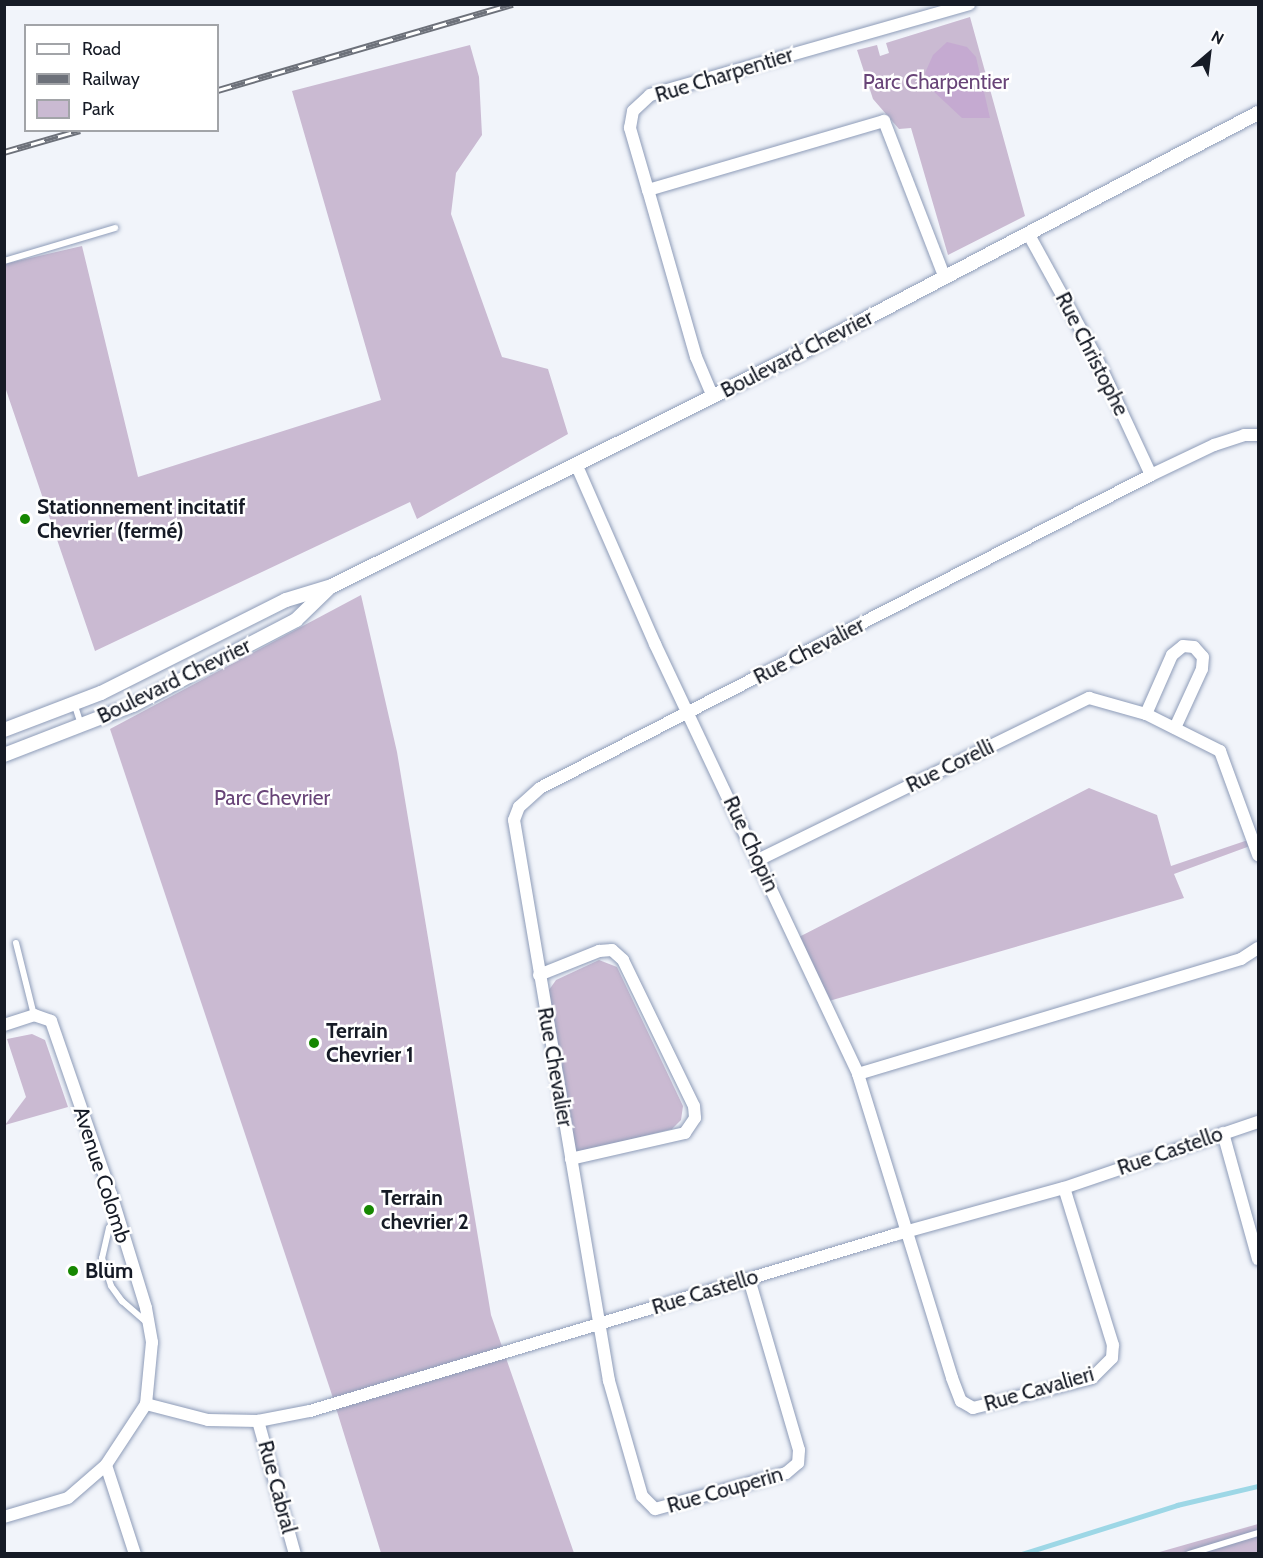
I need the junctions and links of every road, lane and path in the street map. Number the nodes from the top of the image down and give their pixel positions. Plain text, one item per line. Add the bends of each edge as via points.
1 (969, 4) edge
2 (1258, 113) edge
3 (648, 190) junction
4 (115, 228) dead end
5 (1029, 235) junction
6 (4, 261) edge
7 (945, 278) junction
8 (713, 397) junction
9 (1258, 435) edge
10 (576, 464) junction
11 (1151, 475) junction
12 (332, 586) junction
13 (74, 703) junction
14 (689, 711) junction
15 (1146, 714) junction
16 (81, 725) junction
17 (1175, 728) junction
18 (4, 730) edge
19 (4, 755) edge
20 (1258, 855) edge
21 (758, 860) junction
22 (16, 943) dead end
23 (1258, 948) edge
24 (539, 975) junction
25 (34, 1016) junction
26 (4, 1025) edge
27 (858, 1074) junction
28 (1258, 1122) edge
29 (1223, 1133) junction
30 (571, 1159) junction
31 (1064, 1188) junction
32 (117, 1216) junction
33 (904, 1232) junction
34 (1258, 1258) edge
35 (749, 1279) junction
36 (600, 1324) junction
37 (150, 1325) junction
38 (146, 1404) junction
39 (258, 1421) junction
40 (106, 1465) junction
41 (4, 1517) edge
42 (1258, 1533) edge
43 (135, 1554) edge
44 (295, 1554) edge
45 (1190, 1554) edge

1 - 3 street, Rue Charpentier via 650,95 633,111 630,128
2 - 5 street, Boulevard Chevrier
3 - 7 street via 884,121
3 - 8 street, Rue Charpentier via 696,357
4 - 6 lane
5 - 7 street, Boulevard Chevrier
5 - 11 street, Rue Christophe via 1096,357
7 - 8 street, Boulevard Chevrier
8 - 10 street, Boulevard Chevrier
9 - 11 street, Rue Chevalier via 1244,435 1214,445
10 - 12 street, Boulevard Chevrier
10 - 14 street, Rue Chopin
11 - 14 street, Rue Chevalier
12 - 13 street, Boulevard Chevrier via 286,600
12 - 16 street, Boulevard Chevrier via 296,620 133,705
13 - 16 lane
13 - 18 street, Boulevard Chevrier
14 - 21 street, Rue Chopin
14 - 24 street, Rue Chevalier via 540,788 519,807 514,820
15 - 17 street, Rue Corelli
15 - 17 street via 1172,655 1183,646 1194,647 1203,657 1202,669
15 - 21 street, Rue Corelli via 1089,698
16 - 19 street, Boulevard Chevrier
17 - 20 street, Rue Corelli via 1220,751
21 - 27 street, Rue Chopin
22 - 25 lane
23 - 27 street via 1240,959
24 - 30 street, Rue Chevalier
24 - 30 street via 599,951 612,950 623,960 694,1106 695,1118 685,1132
25 - 26 street
25 - 32 street, Avenue Colomb via 51,1021
27 - 33 street, Rue Chopin
28 - 29 street, Rue Castello
29 - 31 street, Rue Castello
29 - 34 street
30 - 36 street, Rue Chevalier
31 - 33 street, Rue Castello
31 - 33 street, Rue Cavalieri via 1113,1344 1112,1358 1092,1378 987,1406 973,1408 961,1401
32 - 37 street, Avenue Colomb
32 - 37 lane via 109,1228 102,1258 111,1286
33 - 35 street, Rue Castello
35 - 36 street, Rue Castello
35 - 36 street, Rue Couperin via 799,1450 798,1463 786,1473 662,1509 646,1504 612,1395
36 - 39 street, Rue Castello via 310,1411
37 - 38 street, Avenue Colomb via 152,1357
38 - 39 street, Rue Castello via 208,1420
38 - 40 street, Avenue Colomb
39 - 44 street, Rue Cabral
40 - 41 street, Avenue Colomb via 68,1497
40 - 43 street
42 - 45 lane

